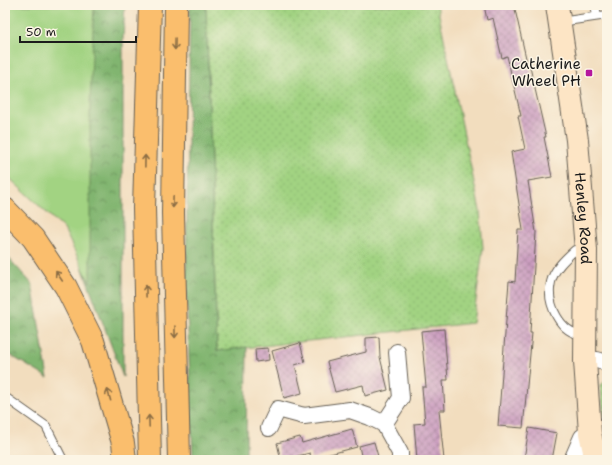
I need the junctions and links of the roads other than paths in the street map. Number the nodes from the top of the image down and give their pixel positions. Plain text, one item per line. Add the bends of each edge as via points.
1 (150, 5) edge
2 (176, 5) edge
3 (595, 5) edge
4 (559, 13) edge
5 (607, 15) edge
6 (597, 16) junction
7 (5, 209) edge
8 (586, 250) junction
9 (584, 335) junction
10 (397, 352) dead end
11 (585, 361) junction
12 (607, 363) edge
13 (5, 397) edge
14 (384, 424) junction
15 (269, 428) dead end
16 (590, 433) junction
17 (63, 460) edge
18 (125, 460) edge
19 (150, 460) edge
20 (179, 460) edge
21 (400, 460) edge
22 (572, 460) edge
23 (596, 460) edge

19 -> 1 main road via 144,208
2 -> 20 main road via 173,213
3 - 6 lane
4 - 6 lane
4 - 8 street, Henley Road via 577,140
5 - 6 lane
18 -> 7 main road via 93,341 62,281 33,238
8 - 9 street, Henley Road
8 - 9 lane via 575,250 556,270 550,282 550,296 558,320 571,332
9 - 11 street, Henley Road
10 - 14 street via 401,398
11 - 12 street via 597,360
11 - 16 street, Henley Road
13 - 17 lane via 46,426
14 - 15 street via 350,410 304,416 278,409
14 - 21 street via 400,453
16 - 22 street via 582,437
16 - 23 street, Henley Road

